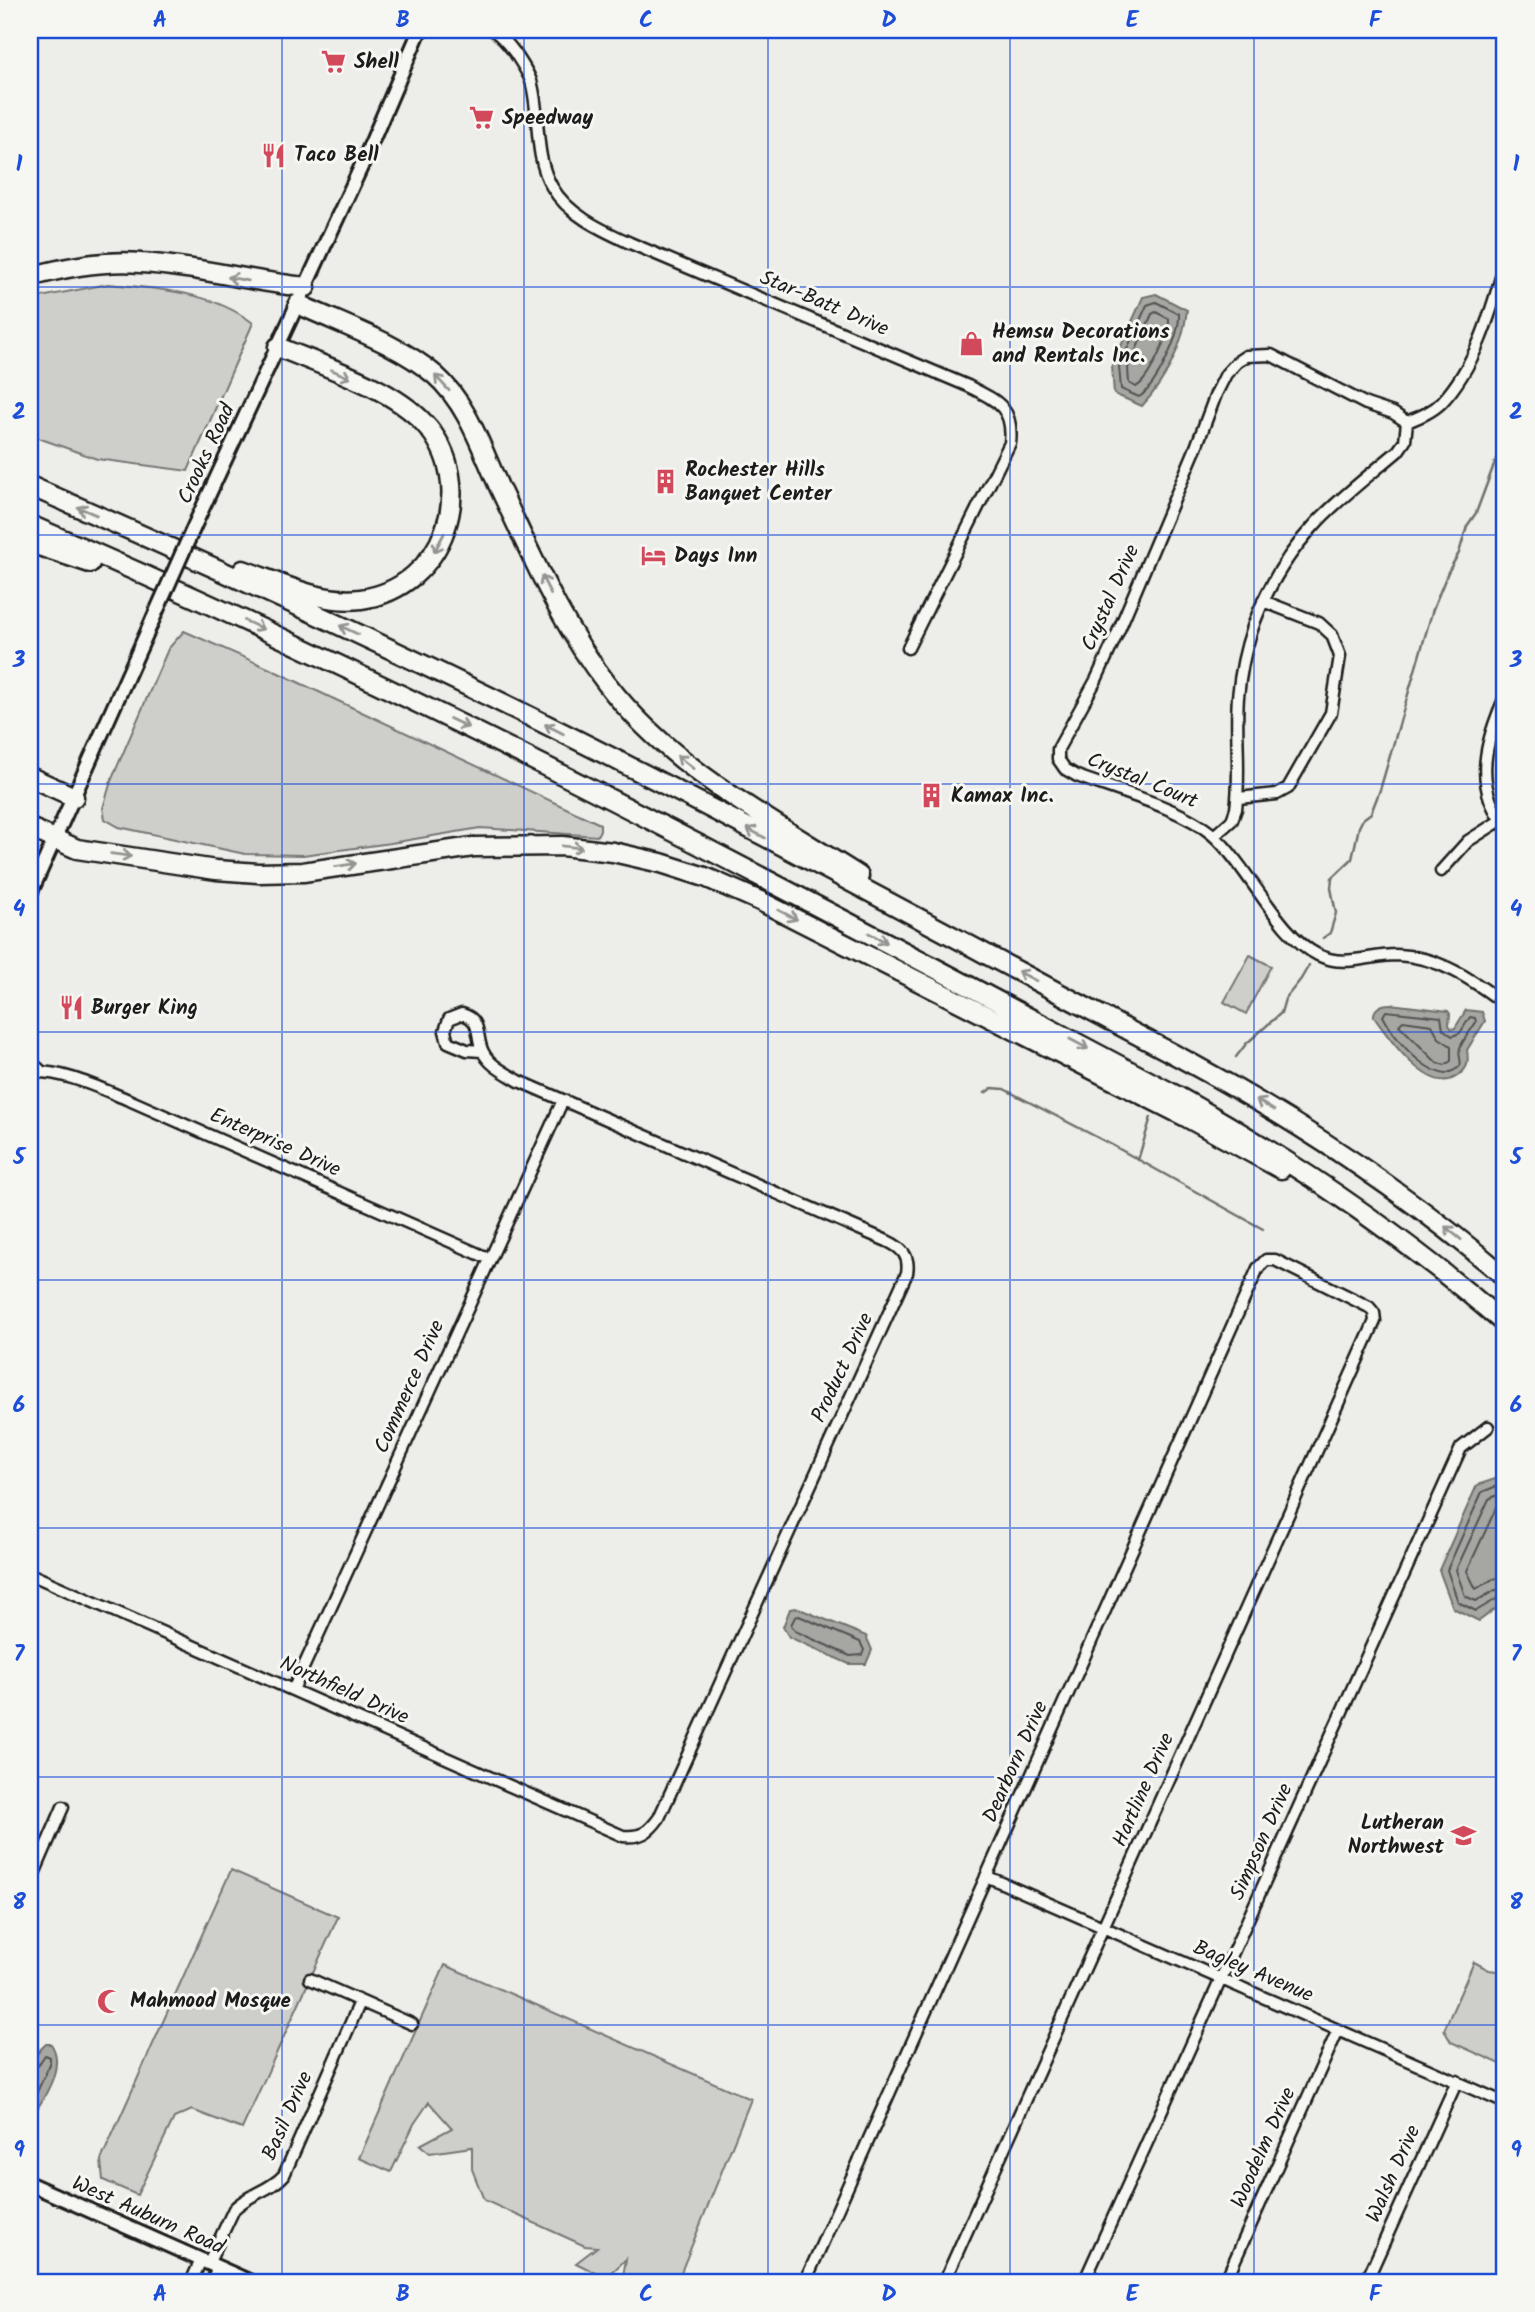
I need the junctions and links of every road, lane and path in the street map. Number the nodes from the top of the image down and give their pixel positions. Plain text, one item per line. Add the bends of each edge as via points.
1 (421, 30) edge
2 (493, 30) edge
3 (1505, 264) edge
4 (30, 276) edge
5 (306, 287) junction
6 (298, 304) junction
7 (278, 347) junction
8 (1407, 422) junction
9 (30, 486) edge
10 (30, 525) edge
11 (145, 536) junction
12 (30, 543) edge
13 (192, 597) junction
14 (1263, 601) junction
15 (908, 648) dead end
16 (1505, 697) edge
17 (1058, 759) joint
18 (30, 777) edge
19 (74, 797) junction
20 (1238, 798) junction
21 (1503, 823) edge
22 (30, 828) edge
23 (1214, 836) junction
24 (55, 839) junction
25 (1441, 871) dead end
26 (30, 894) edge
27 (968, 945) junction
28 (1505, 1004) edge
29 (482, 1051) dead end
30 (30, 1061) edge
31 (35, 1071) edge
32 (564, 1100) junction
33 (1373, 1219) junction
34 (490, 1259) junction
35 (1266, 1260) joint
36 (1505, 1277) edge
37 (1505, 1324) edge
38 (1488, 1427) dead end
39 (30, 1574) edge
40 (293, 1690) junction
41 (63, 1807) dead end
42 (643, 1835) joint
43 (986, 1876) junction
44 (30, 1883) edge
45 (1103, 1928) junction
46 (310, 1979) dead end
47 (1220, 1980) junction
48 (360, 2001) junction
49 (412, 2024) dead end
50 (1338, 2030) junction
51 (1457, 2081) junction
52 (1505, 2103) edge
53 (30, 2184) edge
54 (209, 2264) junction
55 (191, 2282) edge
56 (211, 2282) edge
57 (251, 2282) edge
58 (805, 2282) edge
59 (944, 2282) edge
60 (1084, 2282) edge
61 (1225, 2282) edge
62 (1366, 2282) edge

1 - 5 main road, Crooks Road
2 - 15 street, Star-Batt Drive via 506,41 531,80 542,159 551,186 583,218 621,239 968,386 999,404 1008,415 1010,443
3 - 8 street via 1483,334 1456,383 1440,404
5 -> 4 highway via 139,262 79,265
5 - 6 main road, Crooks Road
6 - 7 main road, Crooks Road
27 -> 6 highway via 722,789 649,730 607,685 568,628 470,424 446,386 407,355
7 -> 11 highway via 392,398 416,414 433,434 446,459 452,497 449,522 431,558 413,577 385,592 361,599 335,598
7 - 19 main road, Crooks Road, bridge
8 - 14 street via 1405,441 1398,451 1312,527 1279,569
8 - 17 street, Crystal Drive via 1271,355 1246,356 1237,362 1216,394 1107,656 1058,749
11 -> 9 highway
10 - 13 highway
27 -> 11 highway via 535,720
12 - 13 highway
13 -> 33 highway via 466,726 765,877 1210,1114
14 - 20 street via 1245,650 1238,698
14 - 20 street via 1328,630 1336,643 1339,665 1331,713 1288,788 1277,794
16 - 21 street via 1485,762 1487,784
17 - 23 street, Crystal Court via 1065,769 1181,816
18 - 19 highway
19 - 24 main road, Crooks Road
20 - 23 street via 1232,820
21 - 25 street via 1468,841
22 - 24 highway
23 - 28 street via 1294,936 1319,955 1353,962 1384,956 1418,958 1454,971
24 - 26 main road, Crooks Road
24 -> 33 highway via 77,849 258,873 303,872 431,851 516,845 588,849 661,863 760,901 1186,1117
36 -> 27 highway via 1391,1186 1284,1116
29 - 32 street via 497,1068
30 - 31 street, Enterprise Drive
31 - 34 street, Enterprise Drive via 129,1100
32 - 34 street, Commerce Drive
32 - 42 street, Product Drive via 887,1241 903,1251 909,1265 659,1818
33 - 37 highway
34 - 40 street, Commerce Drive
35 - 43 street, Dearborn Drive via 1258,1268
35 - 45 street, Hartline Drive via 1275,1259 1369,1307 1375,1321
38 - 47 street, Simpson Drive via 1461,1448
39 - 40 street, Northfield Drive
40 - 42 street, Northfield Drive via 623,1836
41 - 44 street
43 - 45 street, Bagley Avenue
43 - 58 street, Dearborn Drive
45 - 47 street, Bagley Avenue
45 - 59 street, Hartline Drive
46 - 48 street
47 - 50 street, Bagley Avenue
47 - 60 street, Simpson Drive
48 - 49 street
48 - 54 street, Basil Drive via 284,2175 234,2210
50 - 51 street, Bagley Avenue
50 - 61 street, Woodelm Drive
51 - 52 street, Bagley Avenue
51 - 62 street, Walsh Drive
53 - 54 main road, West Auburn Road
54 - 55 street
54 - 56 street
54 - 57 main road, West Auburn Road

